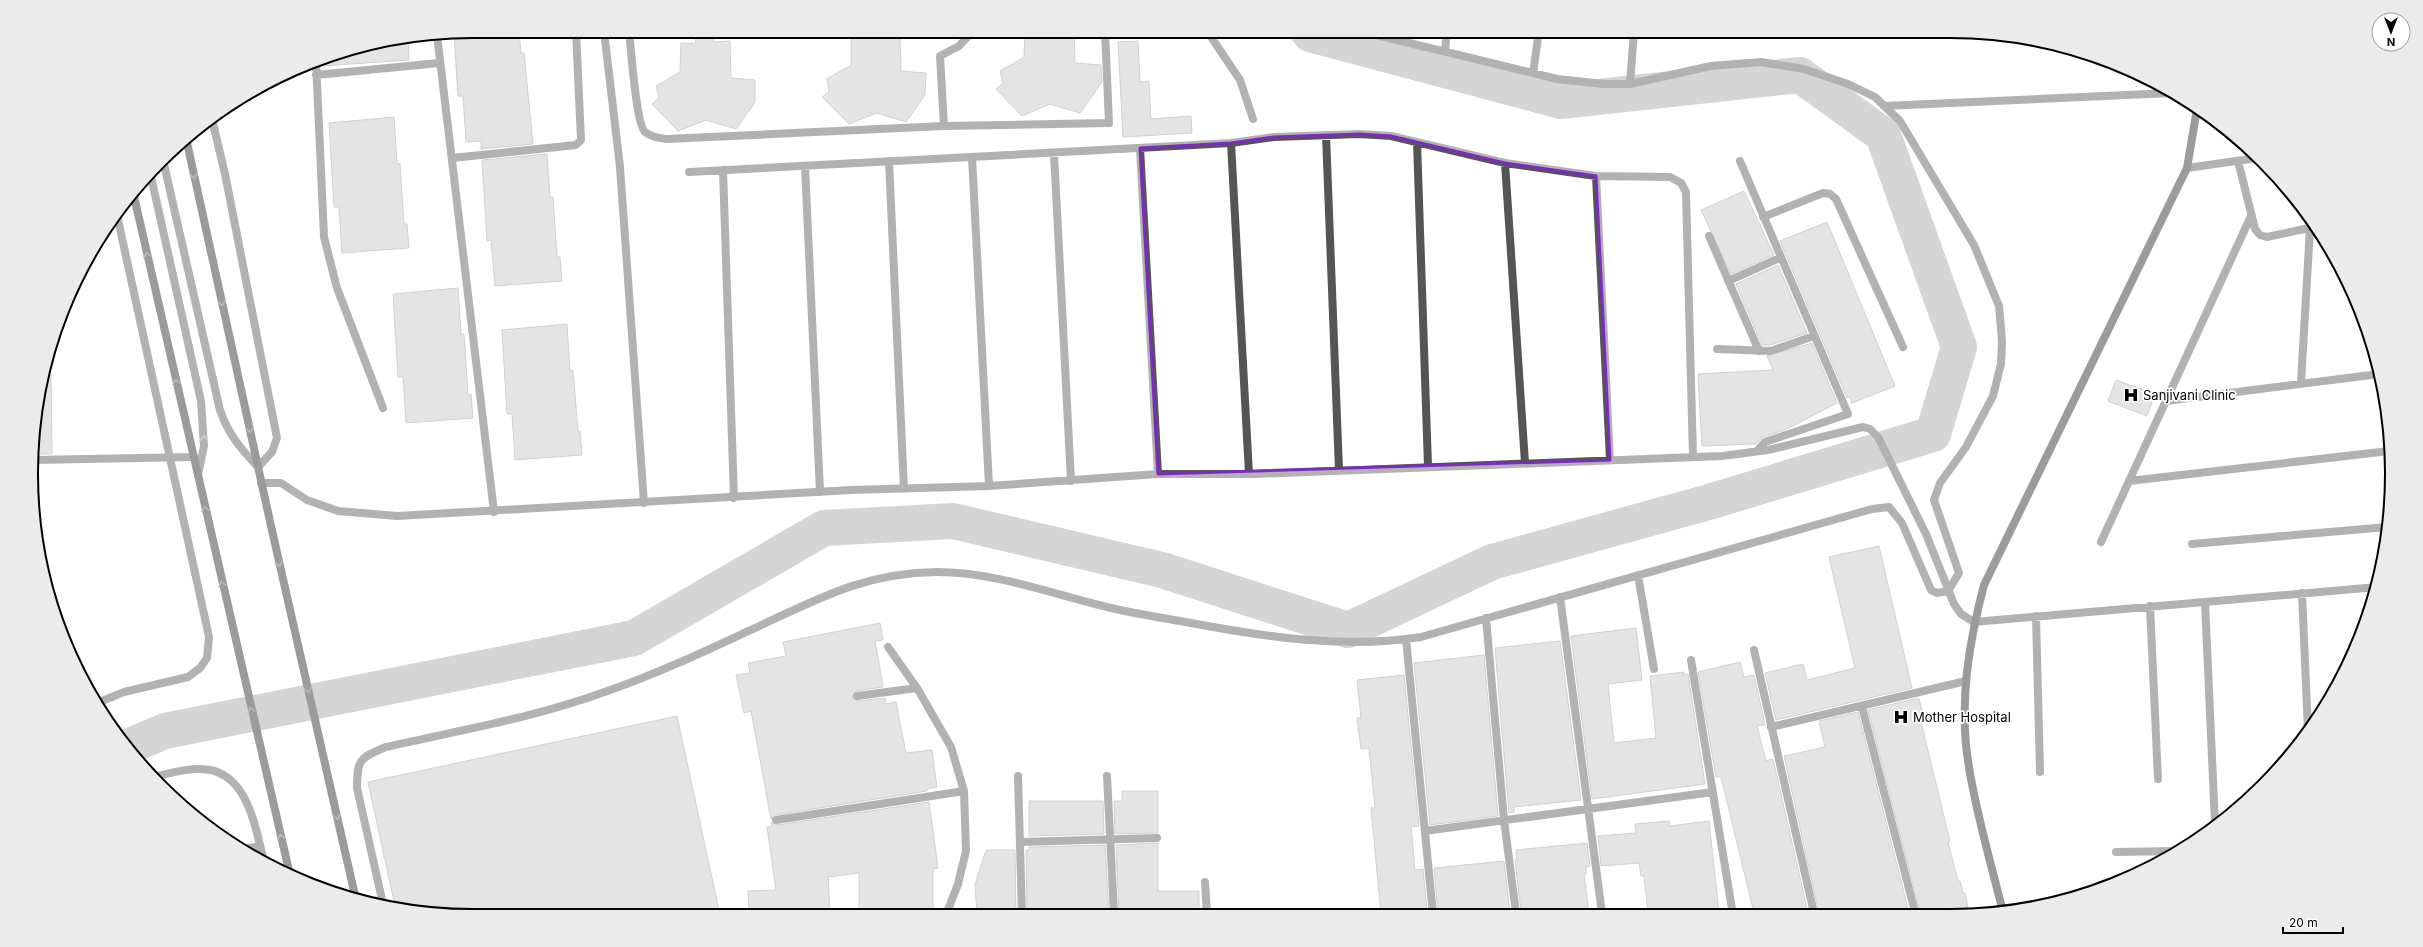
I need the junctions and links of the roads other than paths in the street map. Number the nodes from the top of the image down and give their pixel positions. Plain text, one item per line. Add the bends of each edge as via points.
1 (576, 38) edge
2 (605, 38) edge
3 (630, 38) edge
4 (966, 38) edge
5 (1105, 38) edge
6 (1212, 38) edge
7 (1390, 38) edge
8 (1446, 38) edge
9 (1538, 38) edge
10 (1633, 38) edge
11 (437, 40) edge
12 (1445, 51) junction
13 (439, 63) junction
14 (316, 68) edge
15 (1533, 73) junction
16 (316, 75) junction
17 (1630, 84) junction
18 (2162, 93) edge
19 (1884, 106) junction
20 (2196, 115) edge
21 (1253, 119) dead end
22 (213, 124) edge
23 (944, 126) junction
24 (1326, 135) junction
25 (1417, 142) junction
26 (1231, 143) junction
27 (187, 145) edge
28 (1140, 148) junction
29 (1054, 153) junction
30 (972, 157) junction
31 (452, 158) junction
32 (2250, 159) edge
33 (889, 161) junction
34 (1740, 161) dead end
35 (2238, 161) junction
36 (1505, 163) junction
37 (805, 166) junction
38 (165, 167) edge
39 (2187, 168) junction
40 (723, 170) junction
41 (688, 172) dead end
42 (1596, 176) junction
43 (152, 180) edge
44 (135, 200) edge
45 (2252, 216) junction
46 (1763, 217) junction
47 (118, 221) edge
48 (2310, 228) edge
49 (2312, 232) edge
50 (1709, 236) dead end
51 (1780, 258) junction
52 (1728, 281) junction
53 (1814, 336) junction
54 (1903, 347) dead end
55 (1717, 349) dead end
56 (1759, 351) junction
57 (2373, 375) edge
58 (2301, 383) junction
59 (2166, 401) junction
60 (383, 408) dead end
61 (1756, 452) junction
62 (2384, 452) edge
63 (171, 456) junction
64 (193, 457) junction
65 (1693, 457) junction
66 (38, 460) edge
67 (1610, 460) junction
68 (1525, 463) junction
69 (1428, 466) junction
70 (258, 467) junction
71 (1339, 470) junction
72 (1158, 474) junction
73 (1248, 474) junction
74 (198, 476) junction
75 (1071, 481) junction
76 (2129, 481) junction
77 (261, 483) junction
78 (989, 486) junction
79 (904, 489) junction
80 (820, 492) junction
81 (734, 498) junction
82 (644, 502) junction
83 (494, 512) junction
84 (2381, 527) edge
85 (2101, 542) dead end
86 (2192, 544) dead end
87 (1638, 575) junction
88 (2370, 588) edge
89 (1948, 591) junction
90 (2302, 593) junction
91 (1560, 597) junction
92 (2205, 602) junction
93 (2150, 606) junction
94 (2036, 616) junction
95 (1486, 618) junction
96 (1974, 622) junction
97 (1406, 639) junction
98 (888, 647) dead end
99 (1754, 650) dead end
100 (1691, 660) dead end
101 (1654, 669) dead end
102 (1966, 681) junction
103 (917, 688) junction
104 (857, 696) dead end
105 (102, 701) edge
106 (1862, 707) junction
107 (2308, 721) edge
108 (1771, 727) junction
109 (2040, 772) dead end
110 (161, 776) edge
111 (1018, 776) dead end
112 (1107, 776) dead end
113 (2158, 779) dead end
114 (964, 791) junction
115 (1713, 792) junction
116 (1588, 809) junction
117 (2215, 819) edge
118 (776, 820) dead end
119 (1504, 820) junction
120 (1425, 831) junction
121 (1157, 838) dead end
122 (1111, 840) junction
123 (1020, 842) junction
124 (260, 846) junction
125 (251, 848) edge
126 (2168, 850) edge
127 (2116, 852) dead end
128 (262, 854) edge
129 (288, 867) edge
130 (1206, 882) dead end
131 (354, 892) edge
132 (382, 899) edge
133 (2001, 905) edge
134 (948, 909) edge
135 (1022, 909) edge
136 (1114, 909) edge
137 (1207, 909) edge
138 (1433, 909) edge
139 (1515, 909) edge
140 (1601, 909) edge
141 (1732, 909) dead end
142 (1813, 909) edge
143 (1914, 909) edge

1 - 31 street via 581,140 576,145
2 - 82 street via 620,167
3 - 23 street via 639,118 644,131 654,137 666,139
4 - 23 street via 959,46 940,56
5 - 23 street via 1109,124
6 - 21 street via 1240,80
7 - 12 street
8 - 12 street
9 - 15 street
10 - 17 street
11 - 13 street
12 - 15 street
13 - 16 street
13 - 31 street
14 - 16 street
15 - 17 street via 1596,83
16 - 60 street via 326,244 337,288
17 - 19 street via 1711,66 1761,62 1804,68 1848,84 1875,98
18 - 19 street
19 - 89 street via 1900,121 1974,245 1999,306 2002,349 1993,396 1966,447 1940,483 1934,500 1959,573
20 - 39 main road
22 - 70 street via 276,438 272,452
24 - 25 street via 1391,136
24 - 26 street via 1274,137
24 - 71 street
25 - 36 street
25 - 69 street
26 - 28 street
26 - 73 street
27 -> 70 main road
28 - 29 street
28 - 72 street
29 - 30 street
29 - 75 street
30 - 33 street
30 - 78 street
31 - 83 street
32 - 35 street
33 - 37 street
33 - 79 street
34 - 46 street
35 - 39 street
35 - 45 street
36 - 42 street
36 - 68 street
37 - 40 street
37 - 80 street
38 - 70 street via 220,410 236,444
39 - 96 main road via 1984,585
40 - 41 street
40 - 81 street
42 - 65 street via 1670,177 1681,183 1686,192
42 - 67 street
74 -> 43 street via 204,446 201,401
64 -> 44 main road
45 - 48 street via 2255,229 2260,235 2267,237
45 - 59 street
46 - 51 street
46 - 54 street via 1823,193 1830,194 1836,199
47 - 63 street
49 - 58 street
50 - 52 street
51 - 52 street
51 - 53 street
52 - 56 street
53 - 56 street via 1771,351
53 - 61 street via 1848,414 1765,442
55 - 56 street
57 - 58 street
58 - 59 street
59 - 76 street
61 - 65 street
61 - 89 street via 1864,427 1870,429 1878,437 1922,527
62 - 76 street
63 - 64 street
63 - 66 street
63 - 105 street via 209,637 207,658 200,668 188,677 124,692
64 - 74 main road
65 - 67 street
67 - 68 street
68 - 69 street
69 - 71 street
70 - 77 main road
71 - 73 street
72 - 73 street
72 - 75 street
129 -> 74 main road
75 - 78 street
76 - 85 street
77 - 83 street via 281,483 307,500 338,511 397,516
77 -> 131 main road
78 - 79 street
79 - 80 street
80 - 81 street
81 - 82 street
82 - 83 street
84 - 86 street
87 - 89 street via 1872,509 1889,507 1902,522 1931,590 1937,593
87 - 91 street
87 - 101 street
88 - 90 street
89 - 96 street via 1962,614
90 - 92 street
90 - 107 street
91 - 95 street
91 - 116 street
92 - 93 street
92 - 117 street
93 - 94 street
93 - 113 street
94 - 96 street
94 - 109 street
95 - 97 street
95 - 119 street
96 - 102 main road
97 - 120 street
97 - 132 street via 1386,643 1348,644 1238,632 1112,608 996,577 939,572 894,575 853,584 611,690 545,711 386,747 364,756 357,770 357,788
98 - 103 street
99 - 108 street
100 - 115 street
102 - 106 street
102 - 133 main road via 1968,760
103 - 104 street
103 - 114 street via 951,746
106 - 108 street
106 - 143 street
108 - 142 street
110 - 124 street via 199,768 222,774 243,793
111 - 123 street
112 - 122 street
114 - 118 street
114 - 134 street via 966,851
115 - 116 street
115 - 141 street
116 - 119 street
116 - 140 street
119 - 120 street
119 - 139 street
120 - 138 street
121 - 122 street
122 - 123 street
122 - 136 street
123 - 135 street
124 - 125 street
124 - 128 street
126 - 127 street
130 - 137 street

